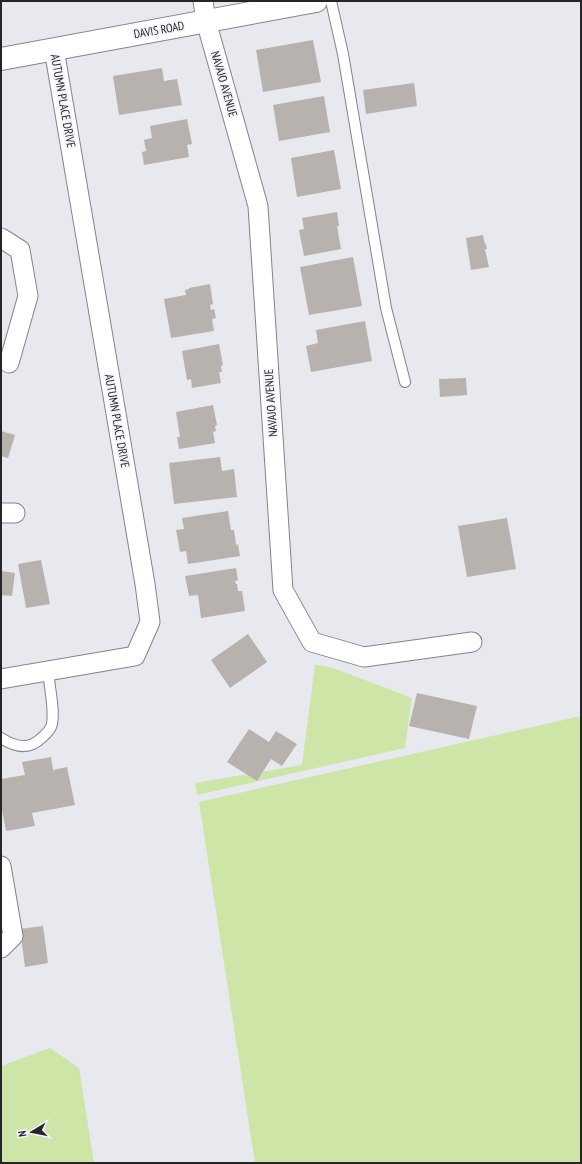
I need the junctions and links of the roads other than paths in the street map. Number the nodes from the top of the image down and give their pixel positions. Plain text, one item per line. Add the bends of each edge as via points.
1 (316, 1) edge
2 (331, 1) edge
3 (204, 11) edge
4 (54, 49) junction
5 (1, 59) edge
6 (1, 238) edge
7 (9, 363) dead end
8 (405, 382) dead end
9 (472, 642) dead end
10 (48, 672) junction
11 (1, 680) edge
12 (1, 738) edge
13 (1, 866) edge
14 (1, 948) edge

1 - 3 street, DAVIS ROAD
2 - 8 lane via 386,308
3 - 4 street, DAVIS ROAD
3 - 9 street, NAVAJO AVENUE via 258,206 283,590 312,642 364,656
4 - 5 street, DAVIS ROAD
4 - 10 street, AUTUMN PLACE DRIVE via 150,622 135,656
6 - 7 street via 20,250 28,296
10 - 11 street, AUTUMN PLACE DRIVE
10 - 12 lane via 53,710 51,727 38,741 27,746 10,744
13 - 14 street via 13,936

